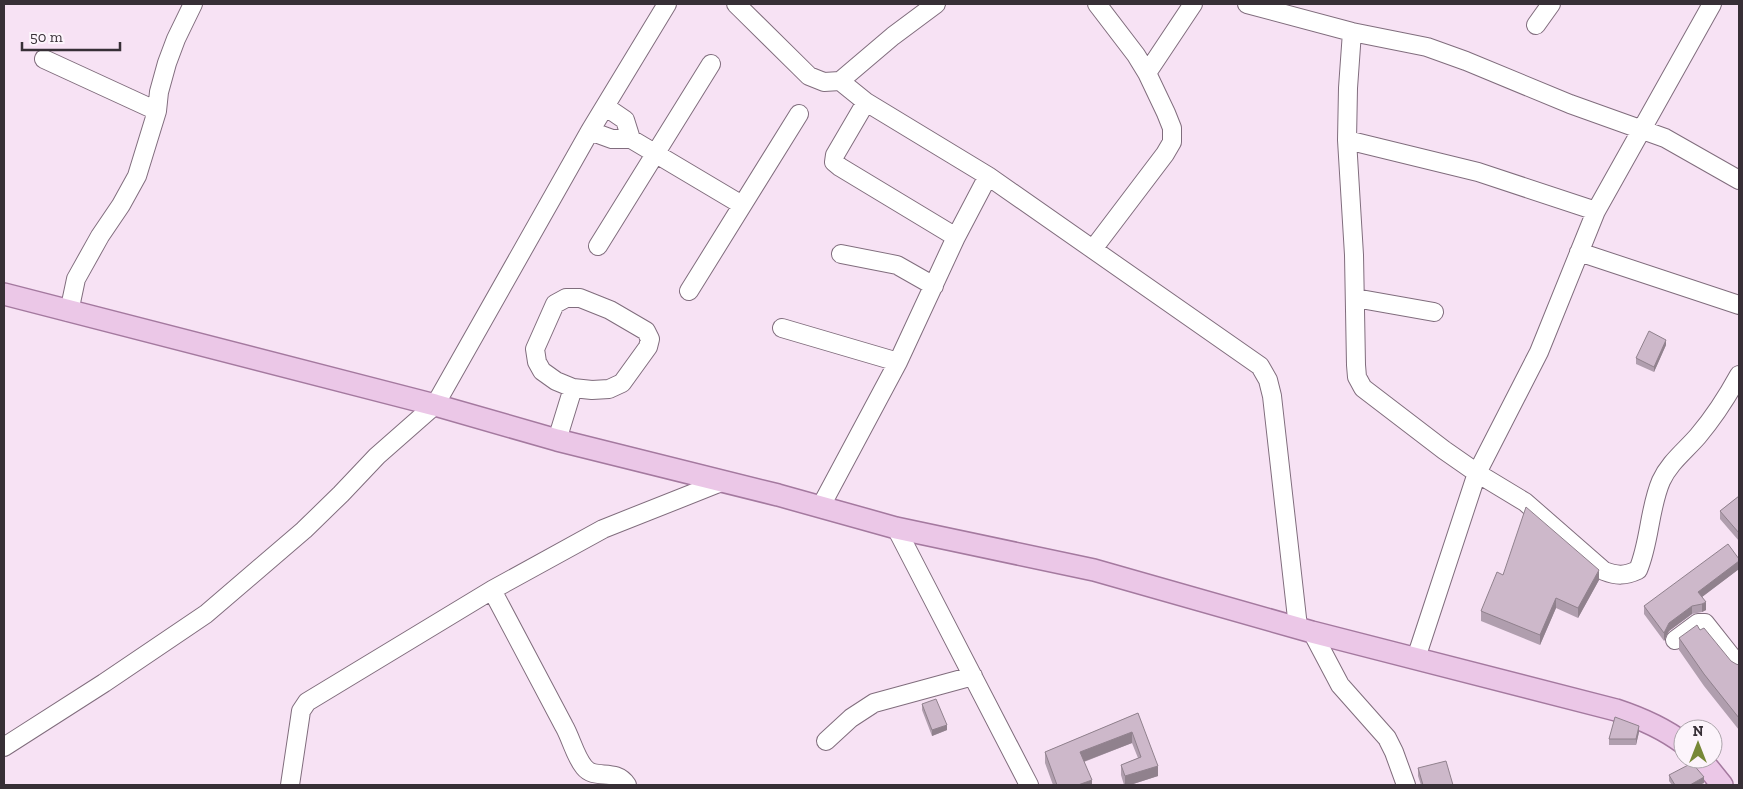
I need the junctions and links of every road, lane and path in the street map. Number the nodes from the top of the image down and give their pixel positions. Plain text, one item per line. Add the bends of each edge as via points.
1 (193, 4) edge
2 (667, 4) edge
3 (736, 4) edge
4 (936, 4) edge
5 (1097, 4) edge
6 (1193, 4) edge
7 (1247, 4) edge
8 (1551, 4) edge
9 (1712, 4) edge
10 (1536, 26) dead end
11 (1352, 32) junction
12 (44, 59) dead end
13 (711, 64) dead end
14 (1147, 73) junction
15 (840, 81) junction
16 (866, 102) junction
17 (606, 107) junction
18 (157, 110) junction
19 (799, 114) dead end
20 (1641, 128) junction
21 (590, 131) junction
22 (632, 140) junction
23 (1347, 140) junction
24 (656, 154) junction
25 (988, 176) junction
26 (1739, 180) edge
27 (742, 205) junction
28 (1596, 211) junction
29 (956, 237) junction
30 (598, 246) dead end
31 (1093, 249) junction
32 (1579, 252) junction
33 (841, 254) dead end
34 (934, 286) junction
35 (689, 290) dead end
36 (4, 294) edge
37 (1355, 298) junction
38 (1739, 305) edge
39 (69, 312) junction
40 (1434, 312) dead end
41 (782, 328) dead end
42 (898, 362) junction
43 (1739, 375) edge
44 (573, 388) junction
45 (435, 404) junction
46 (557, 440) junction
47 (1478, 473) junction
48 (724, 481) junction
49 (821, 506) junction
50 (896, 528) junction
51 (492, 590) junction
52 (1305, 630) junction
53 (1675, 640) dead end
54 (1416, 658) junction
55 (1739, 666) edge
56 (973, 676) junction
57 (1673, 735) edge
58 (826, 740) dead end
59 (4, 747) edge
60 (1709, 769) edge
61 (290, 785) edge
62 (627, 785) edge
63 (1029, 785) edge
64 (1406, 785) edge
65 (1722, 785) edge

1 - 18 street via 167,63
2 - 17 street
3 - 15 street via 809,76 824,82
4 - 15 street
5 - 14 street
6 - 14 street
7 - 11 street
8 - 10 street
9 - 20 street
11 - 20 street via 1427,47 1570,104
11 - 23 street
12 - 18 street
13 - 24 street
14 - 31 street via 1172,128 1172,142
15 - 16 street
16 - 25 street
16 - 29 street via 834,162
17 - 21 street
17 - 22 street via 625,120
18 - 39 street via 137,176 76,279
19 - 27 street
20 - 26 street
20 - 28 street
21 - 22 street via 612,139
21 - 45 street
22 - 24 street
23 - 28 street via 1478,172
23 - 37 street
24 - 27 street
24 - 30 street
25 - 29 street
25 - 31 street
27 - 35 street
28 - 32 street
29 - 34 street
31 - 52 street via 1260,366 1268,380
32 - 38 street
32 - 47 street via 1539,352
33 - 34 street via 897,265
34 - 42 street
36 - 39 main road
37 - 40 street
37 - 47 street via 1357,377 1363,388
39 - 45 main road
41 - 42 street
42 - 49 street
43 - 47 street via 1718,412 1671,465 1655,500 1645,554 1638,570 1626,575 1604,571 1525,502
44 - 44 street via 609,389 622,383 648,347 650,338 646,331 610,310 580,298 566,298 555,304 536,349 537,362 542,371
44 - 46 street
45 - 46 main road
45 - 59 street via 377,456 304,530 206,614
46 - 48 main road
47 - 54 street
48 - 49 main road
48 - 51 street via 604,529
49 - 50 main road
50 - 52 main road via 1094,570
50 - 56 street
51 - 61 street via 305,704
51 - 62 street via 585,769 591,773 621,777
52 - 54 main road
52 - 64 street via 1340,684 1387,738
53 - 55 street via 1698,624 1705,623
54 - 57 main road via 1616,710 1645,720
56 - 58 street via 874,703
56 - 63 street
60 - 65 main road

